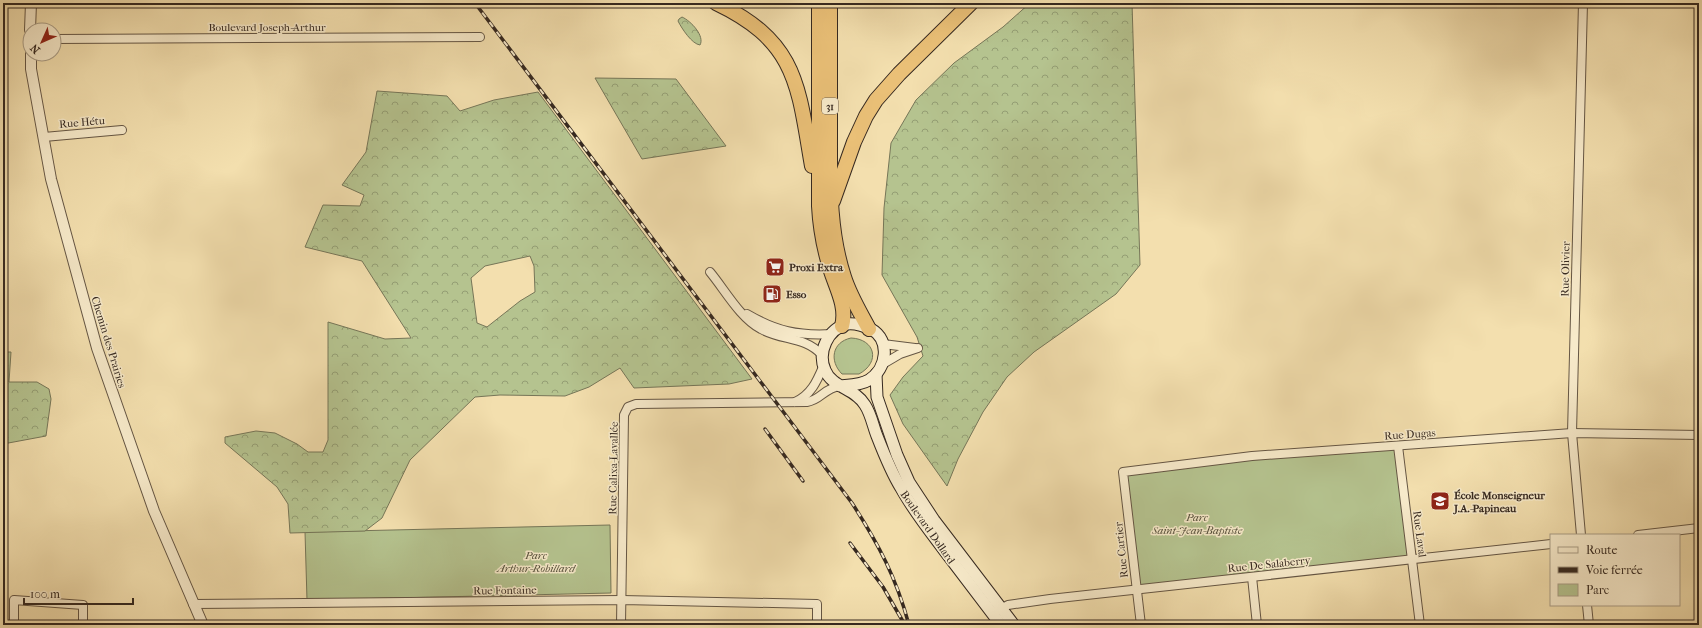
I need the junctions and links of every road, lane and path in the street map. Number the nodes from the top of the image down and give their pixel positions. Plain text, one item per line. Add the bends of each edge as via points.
1 (31, 3) edge
2 (716, 3) edge
3 (819, 3) edge
4 (830, 3) edge
5 (971, 3) edge
6 (1583, 3) edge
7 (30, 22) edge
8 (480, 37) dead end
9 (62, 39) edge
10 (31, 62) edge
11 (122, 130) dead end
12 (44, 137) junction
13 (824, 208) junction
14 (710, 272) dead end
15 (739, 308) junction
16 (869, 329) junction
17 (837, 330) junction
18 (882, 344) junction
19 (822, 355) junction
20 (883, 364) junction
21 (823, 367) junction
22 (876, 374) junction
23 (840, 386) junction
24 (794, 402) junction
25 (1572, 433) junction
26 (1699, 435) edge
27 (1398, 446) junction
28 (1123, 472) joint
29 (1699, 528) edge
30 (1581, 534) edge
31 (1647, 534) edge
32 (1550, 544) edge
33 (1412, 560) junction
34 (1252, 577) junction
35 (1137, 589) junction
36 (622, 600) junction
37 (194, 604) junction
38 (1587, 606) edge
39 (996, 611) junction
40 (14, 625) edge
41 (83, 625) edge
42 (203, 625) edge
43 (621, 625) edge
44 (817, 625) edge
45 (1000, 625) edge
46 (1014, 625) edge
47 (1141, 625) edge
48 (1258, 625) edge
49 (1420, 625) edge
50 (1589, 625) edge

1 - 7 street
2 - 13 highway via 758,27 785,61 796,84
3 - 13 highway, 31
4 - 13 highway, 31
5 - 13 highway via 893,80 871,108
6 - 25 street, Rue Olivier
8 - 9 street, Boulevard Joseph-Arthur
10 - 12 street, Chemin des Prairies
11 - 12 street, Rue Hétu
12 - 37 street, Chemin des Prairies via 51,179 96,348 154,511
13 - 16 highway, 31 via 844,279
13 - 17 highway, 31 via 826,256 844,310
14 - 15 street
15 - 17 street via 780,330 811,335
15 - 19 street via 761,330 782,338 806,342
16 - 17 main road via 851,324
16 - 18 main road via 876,333
17 - 19 main road via 825,342
18 - 20 main road
18 - 20 street via 918,348 900,354
19 - 21 main road
20 - 22 main road
21 - 23 main road via 830,378
21 - 24 street via 811,390
22 - 23 main road via 864,382
22 - 39 main road, Boulevard Dollard via 877,397 896,455 909,482
23 - 24 street, Rue Calixa-Lavallée via 828,388 811,402
23 - 39 main road, Boulevard Dollard via 857,395 865,404 890,467 909,502
24 - 36 street, Rue Calixa-Lavallée via 635,404 628,407 624,415
25 - 26 street, Rue Dugas
25 - 27 street, Rue Dugas
25 - 30 street, Rue Olivier
27 - 28 street, Rue Dugas via 1252,456
27 - 33 street, Rue Laval
28 - 35 street, Rue Cartier
29 - 31 street
32 - 33 street, Rue De Salaberry
33 - 34 street, Rue De Salaberry
33 - 49 street, Rue Laval
34 - 35 street, Rue De Salaberry
34 - 48 street
35 - 39 street, Rue De Salaberry via 1008,605
35 - 47 street, Rue Cartier
36 - 37 street, Rue Fontaine
36 - 43 street, Rue Calixa-Lavallée
36 - 44 street, Rue Fontaine via 817,604
37 - 42 street, Chemin des Prairies
38 - 50 street
39 - 45 main road, Boulevard Dollard
39 - 46 main road, Boulevard Dollard
40 - 41 street via 14,600 83,605

